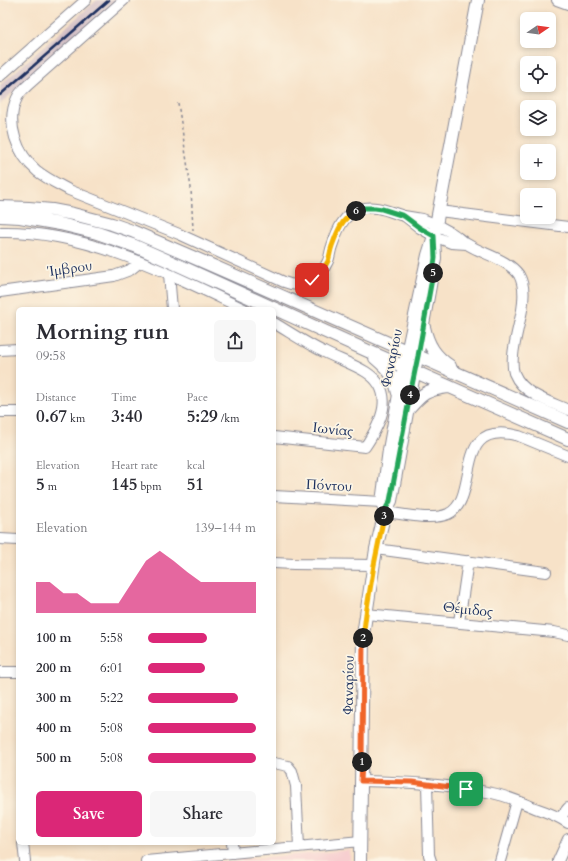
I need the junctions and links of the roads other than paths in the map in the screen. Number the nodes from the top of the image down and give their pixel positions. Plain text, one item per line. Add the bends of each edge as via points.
1 (86, 0) edge
2 (124, 0) edge
3 (478, 0) edge
4 (557, 0) edge
5 (568, 4) edge
6 (0, 76) edge
7 (0, 207) edge
8 (439, 211) junction
9 (0, 216) edge
10 (568, 227) edge
11 (435, 231) junction
12 (0, 232) edge
13 (140, 262) junction
14 (169, 274) junction
15 (0, 292) edge
16 (172, 307) edge
17 (240, 307) edge
18 (271, 307) edge
19 (276, 309) edge
20 (419, 323) junction
21 (276, 324) edge
22 (392, 344) junction
23 (16, 349) edge
24 (0, 350) edge
25 (368, 351) junction
26 (413, 354) junction
27 (409, 369) junction
28 (463, 376) junction
29 (448, 386) junction
30 (399, 395) junction
31 (568, 410) edge
32 (407, 411) junction
33 (0, 412) edge
34 (16, 412) edge
35 (568, 422) edge
36 (276, 437) edge
37 (568, 439) edge
38 (568, 456) edge
39 (276, 496) edge
40 (383, 507) junction
41 (0, 539) edge
42 (16, 540) edge
43 (376, 549) junction
44 (468, 561) junction
45 (276, 563) edge
46 (374, 565) junction
47 (546, 572) dead end
48 (366, 614) junction
49 (459, 622) junction
50 (568, 635) edge
51 (0, 672) edge
52 (16, 672) edge
53 (276, 763) edge
54 (361, 781) junction
55 (427, 784) junction
56 (517, 801) junction
57 (568, 808) edge
58 (564, 821) edge
59 (568, 839) edge
60 (361, 841) junction
61 (23, 845) edge
62 (299, 847) junction
63 (232, 848) edge
64 (188, 859) edge
65 (24, 861) edge
66 (146, 861) edge
67 (360, 861) edge
68 (432, 861) edge
69 (500, 861) edge
70 (558, 861) edge

1 - 6 street
2 - 11 street via 17,97 12,112 15,140 36,170 69,190 194,240 291,285 313,280 328,260 340,226 346,218 362,208 382,209 404,216 420,228
3 - 8 main road, Φαναρίου
4 - 5 street
7 - 22 main road via 52,210 112,224
8 - 10 street
8 - 11 main road, Φαναρίου
9 - 18 main road via 54,222 124,242
11 - 20 main road, Φαναρίου
11 - 31 street via 451,243 467,244 506,264 518,275 524,298 513,356 515,375 534,395
12 - 13 street via 39,234 71,240 110,250
13 - 14 street
13 - 15 street, Ίμβρου via 130,270 114,276
14 - 16 street
14 - 17 street
19 - 25 main road
20 - 22 main road
20 - 26 main road, Φαναρίου
20 - 28 main road via 436,354
21 - 36 street, Ιωνίας via 320,350 364,370 377,381 383,393 379,423 365,447
22 - 26 main road
23 - 24 street
25 - 27 main road
25 - 30 main road via 389,372
26 - 27 main road, Φαναρίου
26 - 28 main road
27 - 29 main road
27 - 30 main road, Φαναρίου
27 - 32 main road, Φαναρίου
28 - 35 main road
29 - 32 main road via 425,393
29 - 37 main road
30 - 40 main road, Φαναρίου via 389,450
32 - 40 main road, Φαναρίου via 390,501
33 - 34 street
38 - 40 street, Πόντου via 518,436 493,434 483,439 476,448 462,496 450,513 433,517
39 - 40 street, Πόντου
40 - 43 main road, Φαναρίου
41 - 42 street
43 - 44 street
43 - 46 main road, Φαναρίου
44 - 47 street
44 - 49 street
45 - 46 street
46 - 48 main road, Φαναρίου
48 - 49 street, Θέμιδος
48 - 54 main road, Φαναρίου via 363,635
49 - 50 street, Θέμιδος
51 - 52 street
53 - 62 street via 288,766 292,771
54 - 55 street
54 - 60 main road, Φαναρίου
55 - 56 street via 493,793
55 - 68 street via 429,855
56 - 58 street
56 - 69 street
57 - 58 street
59 - 70 street
60 - 62 street
60 - 67 main road, Φαναρίου
61 - 65 street
62 - 63 street
63 - 64 street
64 - 66 street

